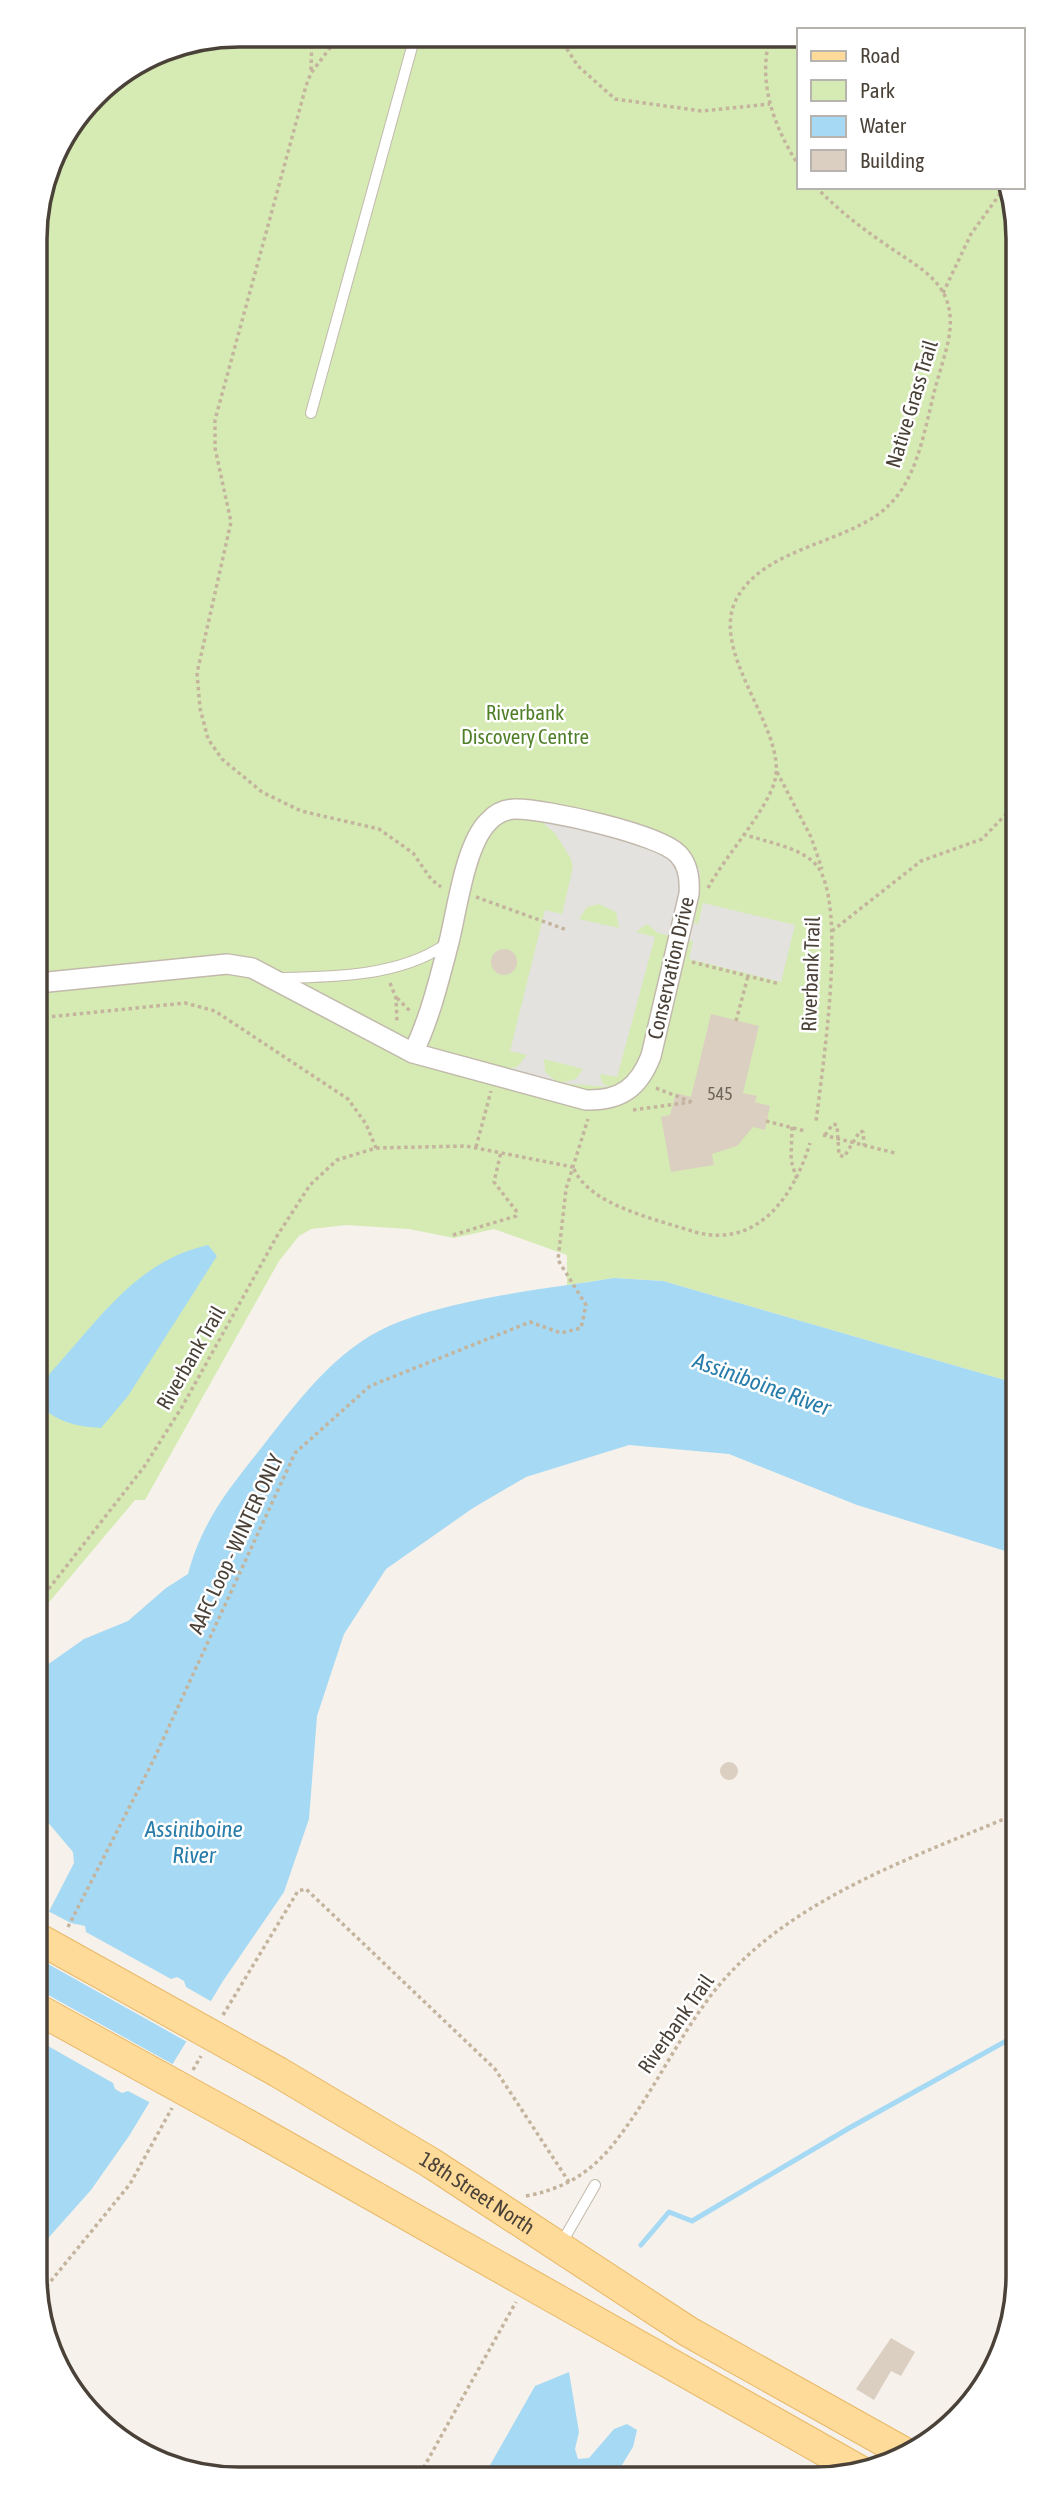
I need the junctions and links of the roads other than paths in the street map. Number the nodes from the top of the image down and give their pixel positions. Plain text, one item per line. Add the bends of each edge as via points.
1 (412, 48) edge
2 (311, 413) dead end
3 (449, 942) junction
4 (275, 978) junction
5 (48, 982) edge
6 (407, 1050) junction
7 (51, 1946) edge
8 (47, 2014) edge
9 (595, 2185) dead end
10 (559, 2247) junction
11 (896, 2448) edge
12 (847, 2463) edge

1 - 2 lane
3 - 4 lane via 423,958 390,967 341,976
3 - 6 street, Conservation Drive via 435,996
3 - 6 street, Conservation Drive via 477,838 489,821 507,810 549,813 655,841 669,847 685,865 690,894 651,1056 640,1080 623,1095 598,1100 495,1077
4 - 5 street, Conservation Drive via 227,964
4 - 6 street, Conservation Drive
7 - 10 main road, 18th Street North, bridge via 278,2072 441,2169
8 - 12 main road, bridge
9 - 10 lane
10 - 11 main road, 18th Street North via 731,2357

